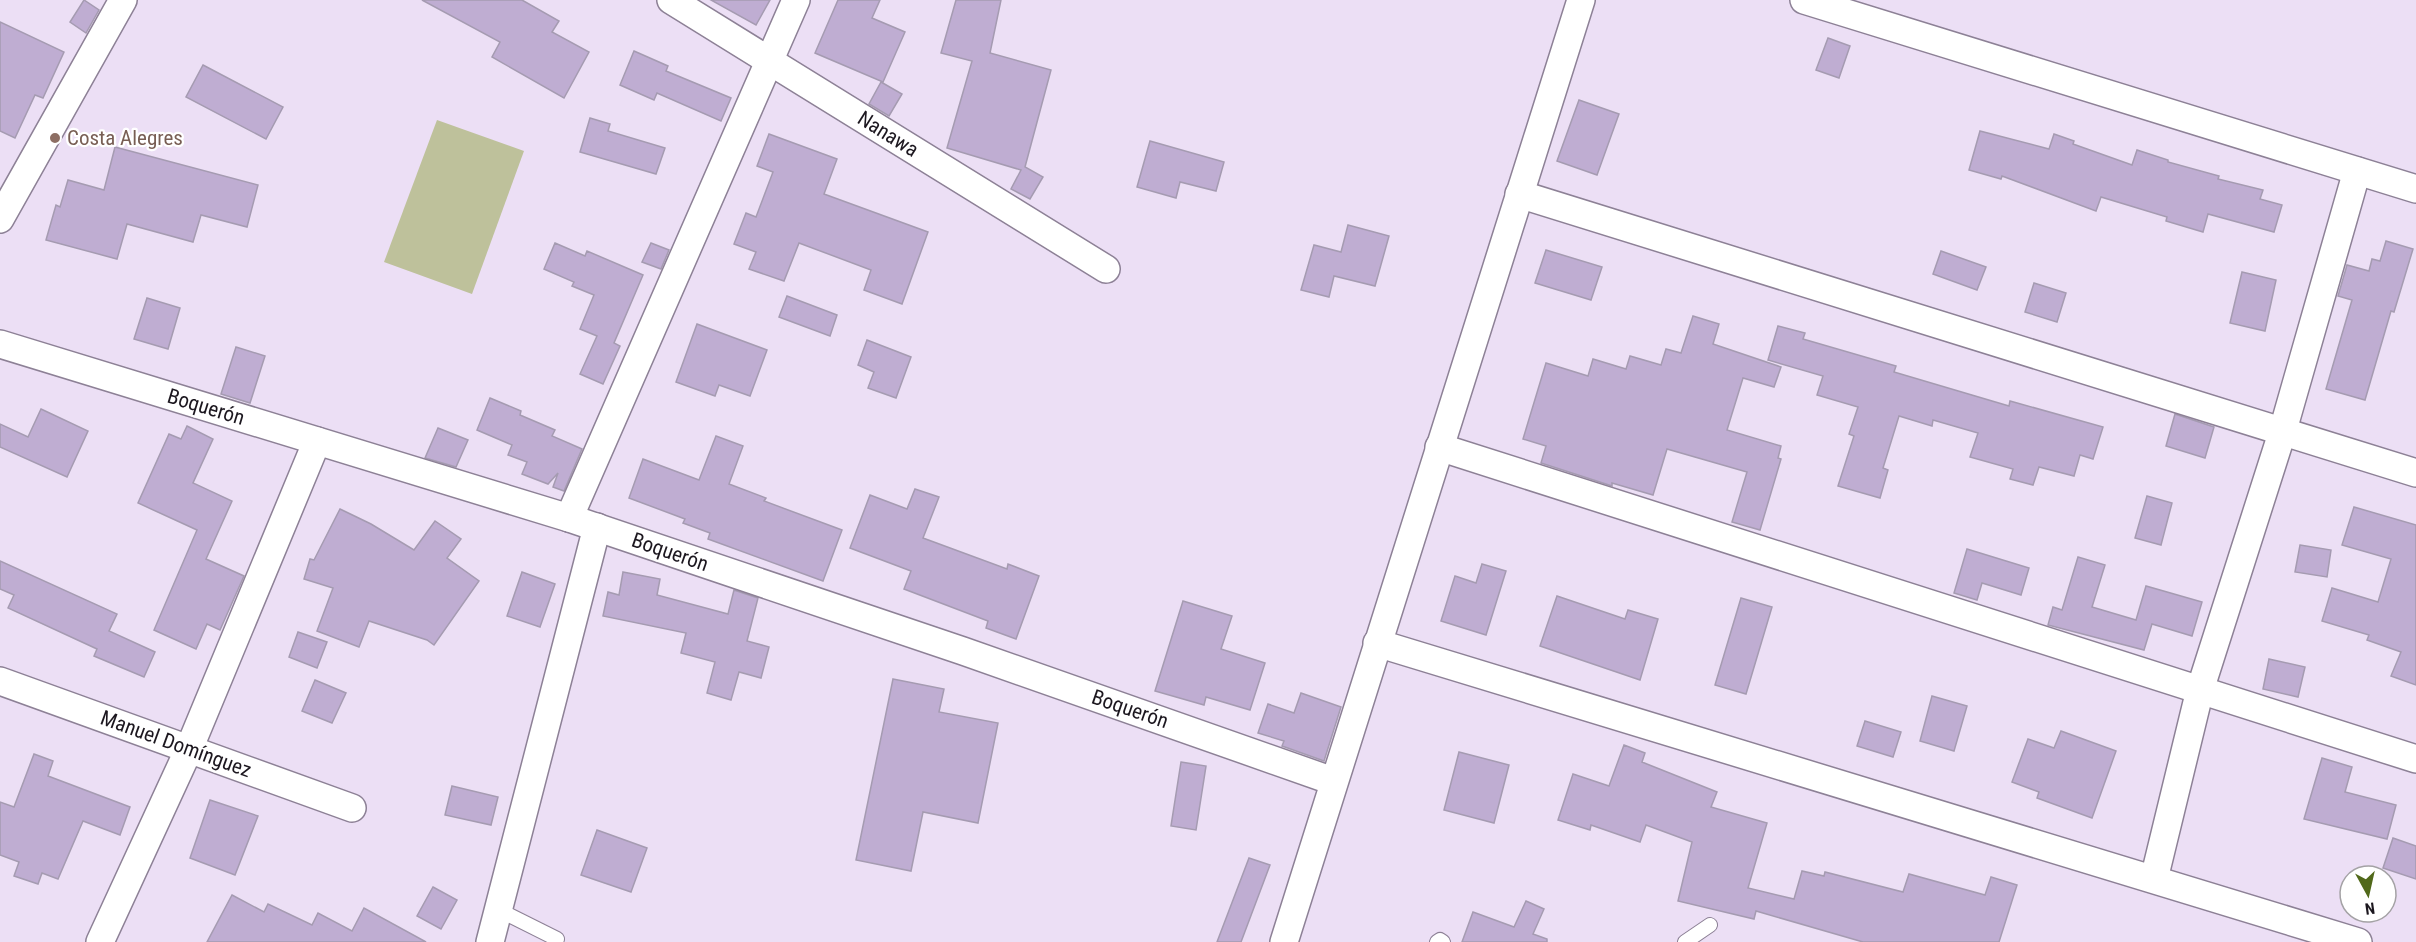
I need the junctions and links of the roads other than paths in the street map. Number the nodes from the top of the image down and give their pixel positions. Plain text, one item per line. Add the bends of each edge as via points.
1 (123, 0) edge
2 (671, 0) edge
3 (796, 0) edge
4 (1581, 0) edge
5 (1804, 0) edge
6 (768, 60) junction
7 (2357, 171) junction
8 (2416, 189) edge
9 (1519, 194) junction
10 (0, 219) edge
11 (1106, 269) dead end
12 (0, 344) edge
13 (2283, 430) junction
14 (317, 441) junction
15 (1439, 447) junction
16 (2416, 473) edge
17 (569, 518) junction
18 (597, 527) junction
19 (1377, 643) junction
20 (0, 681) edge
21 (2200, 690) junction
22 (189, 749) junction
23 (2416, 759) edge
24 (1333, 781) junction
25 (352, 808) dead end
26 (2154, 879) junction
27 (499, 910) junction
28 (1710, 925) dead end
29 (557, 939) dead end
30 (100, 942) edge
31 (490, 942) edge
32 (1284, 942) edge
33 (1437, 942) edge
34 (1443, 942) edge
35 (1685, 942) edge
36 (2358, 942) edge

1 - 10 street
2 - 6 street, Nanawa
3 - 6 street
4 - 9 street
5 - 7 street
6 - 11 street, Nanawa
6 - 17 street
7 - 8 street
7 - 13 street
9 - 13 street
9 - 15 street
12 - 14 street, Boquerón
13 - 16 street
13 - 21 street
14 - 17 street, Boquerón
14 - 22 street
15 - 19 street
15 - 21 street
17 - 18 street, Boquerón
18 - 24 street, Boquerón
18 - 27 street
19 - 24 street
19 - 26 street
20 - 22 street, Manuel Domínguez
21 - 23 street
21 - 26 street
22 - 25 street, Manuel Domínguez
22 - 30 street
24 - 32 street
26 - 36 street
27 - 29 lane
27 - 31 street
28 - 35 lane
33 - 34 lane

